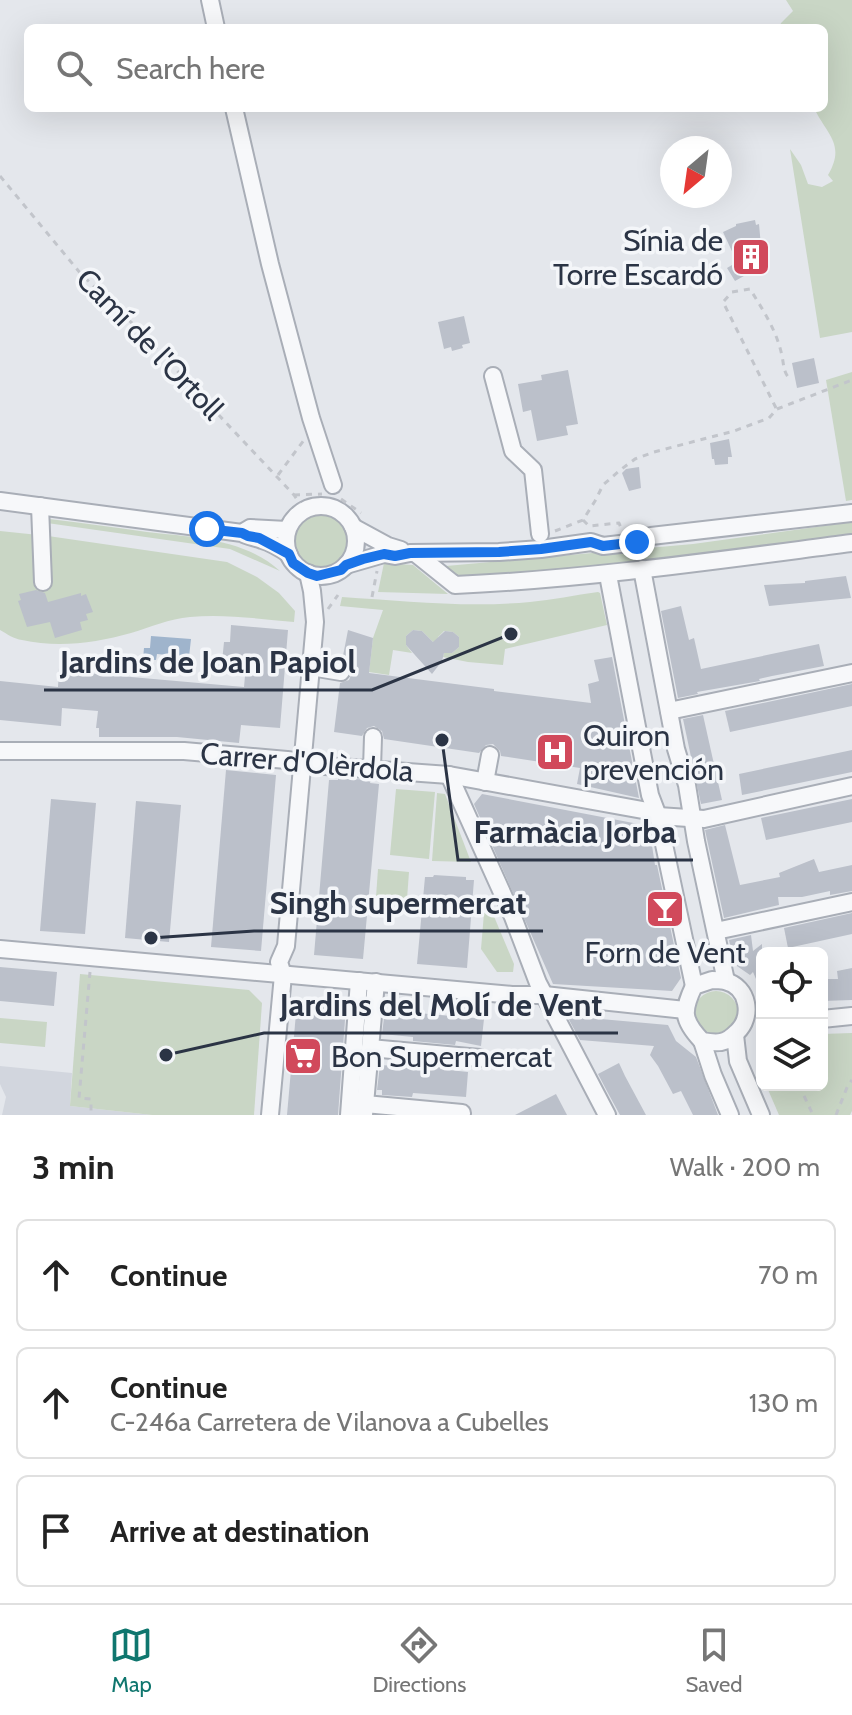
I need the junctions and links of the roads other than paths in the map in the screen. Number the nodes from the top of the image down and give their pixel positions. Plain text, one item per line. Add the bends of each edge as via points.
1 (210, 0) edge
2 (215, 24) edge
3 (235, 112) edge
4 (493, 376) dead end
5 (333, 485) dead end
6 (0, 501) edge
7 (40, 506) junction
8 (852, 513) edge
9 (352, 522) junction
10 (286, 526) junction
11 (242, 533) junction
12 (540, 534) road end
13 (852, 543) edge
14 (413, 553) junction
15 (289, 554) junction
16 (346, 565) junction
17 (642, 569) junction
18 (308, 573) junction
19 (329, 574) junction
20 (608, 575) junction
21 (43, 582) dead end
22 (315, 618) junction
23 (311, 667) junction
24 (341, 672) dead end
25 (852, 673) edge
26 (669, 711) junction
27 (373, 737) dead end
28 (0, 751) edge
29 (490, 755) dead end
30 (302, 762) junction
31 (372, 769) junction
32 (449, 775) junction
33 (485, 782) junction
34 (852, 786) edge
35 (658, 816) junction
36 (692, 817) junction
37 (852, 902) edge
38 (716, 931) junction
39 (0, 949) edge
40 (283, 975) junction
41 (726, 981) junction
42 (368, 982) junction
43 (694, 986) junction
44 (544, 995) junction
45 (685, 1010) junction
46 (852, 1016) edge
47 (755, 1017) edge
48 (828, 1018) edge
49 (735, 1035) junction
50 (702, 1041) junction
51 (370, 1048) junction
52 (480, 1058) dead end
53 (365, 1109) edge
54 (462, 1113) dead end
55 (270, 1115) edge
56 (349, 1115) edge
57 (607, 1115) edge
58 (730, 1115) edge
59 (761, 1115) edge

1 - 2 street
3 - 5 street via 270,264
4 - 12 street via 513,451 533,470
6 - 7 street
7 - 11 street
7 - 21 street
8 - 14 street via 603,546
9 - 10 street via 334,509 317,506 302,509
9 - 14 street via 388,546
9 - 16 street via 355,546
10 - 11 street
10 - 15 street
11 - 15 street
13 - 17 street
14 - 16 street
14 - 20 street via 455,585
15 - 18 street
16 - 19 street
17 - 20 street
17 - 26 street
18 - 19 street
18 - 22 street
19 - 22 street
20 - 35 street
22 - 23 street
23 - 24 street
23 - 30 street
25 - 26 street
26 - 36 street
27 - 31 street
28 - 30 street, Carrer d'Olèrdola via 184,751
29 - 33 street
30 - 31 street, Carrer d'Olèrdola
30 - 40 street via 286,946 279,962
31 - 32 street, Carrer d'Olèrdola
32 - 33 street, Carrer d'Olèrdola
32 - 44 street
33 - 35 street, Carrer d'Olèrdola via 537,798
34 - 36 street, Carrer d'Olèrdola via 704,819
35 - 36 street, Carrer d'Olèrdola
35 - 43 street
36 - 38 street
37 - 38 street
38 - 41 street
39 - 40 street via 24,959
40 - 42 street
40 - 55 street
41 - 43 street
41 - 47 street via 743,994
42 - 44 street
42 - 51 street
42 - 56 street
43 - 45 street
44 - 45 street
44 - 57 street
45 - 50 street via 689,1028
46 - 48 street
47 - 49 street
49 - 50 street via 722,1042
49 - 59 street via 738,1061
50 - 58 street
51 - 52 street
51 - 53 street
53 - 54 street

